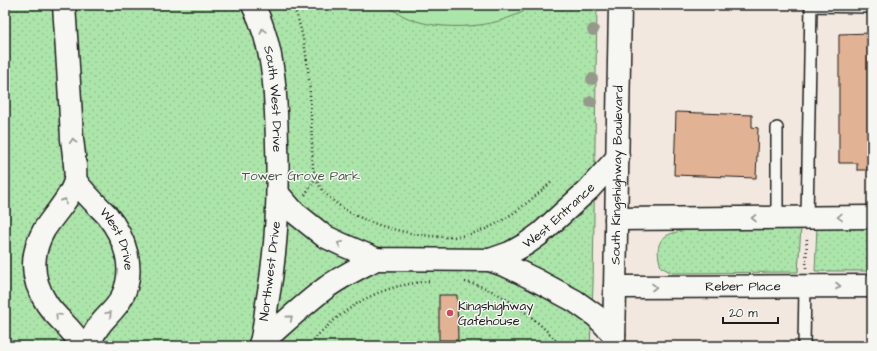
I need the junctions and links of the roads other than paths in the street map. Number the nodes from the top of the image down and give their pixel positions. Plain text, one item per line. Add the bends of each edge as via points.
1 (64, 5) edge
2 (253, 5) edge
3 (620, 5) edge
4 (811, 6) edge
5 (872, 7) edge
6 (777, 128) dead end
7 (618, 157) junction
8 (75, 180) junction
9 (279, 195) junction
10 (872, 217) edge
11 (777, 218) junction
12 (807, 218) junction
13 (616, 220) junction
14 (376, 259) junction
15 (490, 260) junction
16 (805, 286) junction
17 (872, 286) edge
18 (615, 287) junction
19 (614, 340) edge
20 (260, 345) edge
21 (82, 346) edge
22 (88, 346) edge
23 (804, 346) edge

8 -> 1 street
9 -> 2 street, South West Drive via 275,92 270,52
3 - 7 street, South Kingshighway Boulevard
4 - 5 lane
4 - 12 lane
6 - 11 lane
7 - 13 street, South Kingshighway Boulevard
7 - 15 street, West Entrance via 588,190 540,234 510,253
21 -> 8 street via 70,328 47,304 34,272 34,255 38,241 64,202
22 -> 8 street, West Drive via 101,323 121,299 129,266 127,251 120,233
14 -> 9 street, West Entrance via 324,236 294,212
9 - 20 street, Northwest Drive via 272,278
10 -> 12 street
11 - 12 street
11 -> 13 street
13 - 18 street, South Kingshighway Boulevard
14 - 15 street, West Entrance
20 -> 14 street, West Entrance via 327,288
15 - 19 street, West Entrance via 575,301 596,316
16 -> 17 street, Reber Place
18 -> 16 street, Reber Place
16 - 23 lane
18 - 19 street, South Kingshighway Boulevard

